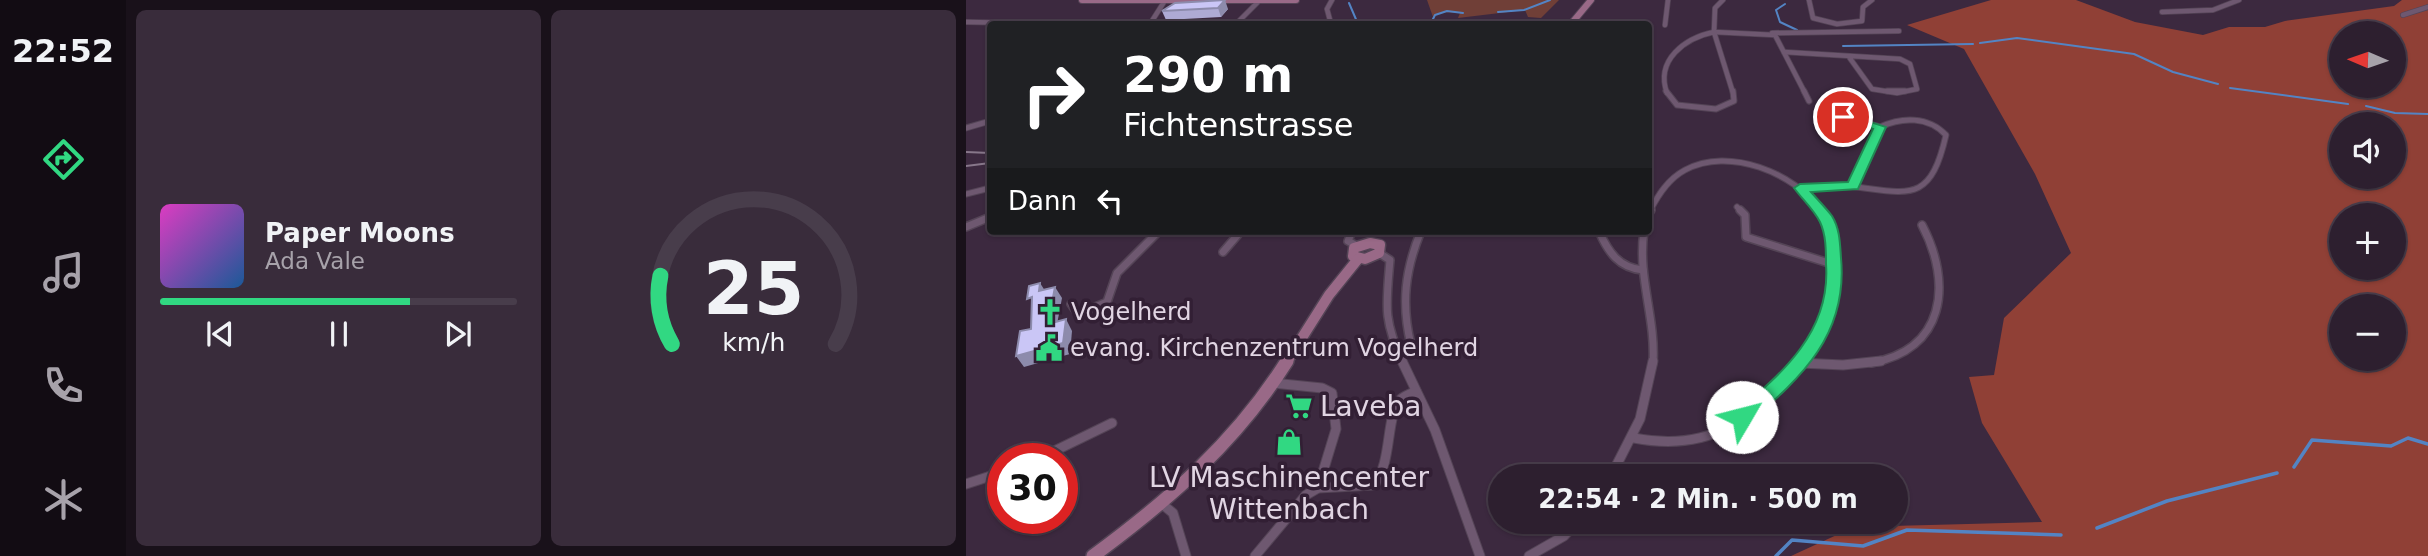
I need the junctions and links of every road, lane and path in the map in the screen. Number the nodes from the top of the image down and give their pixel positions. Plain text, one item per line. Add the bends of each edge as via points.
1 (1082, 0) edge
2 (1296, 0) edge
3 (1332, 0) edge
4 (1591, 0) edge
5 (1668, 0) edge
6 (1723, 0) edge
7 (1809, 0) edge
8 (1872, 0) edge
9 (2239, 0) edge
10 (1259, 1) edge
11 (1164, 2) edge
12 (2428, 6) edge
13 (2162, 12) dead end
14 (2403, 15) dead end
15 (1152, 21) edge
16 (1239, 21) edge
17 (1330, 21) edge
18 (1574, 21) edge
19 (966, 22) edge
20 (987, 22) edge
21 (1665, 25) dead end
22 (1899, 31) dead end
23 (1714, 32) junction
24 (1772, 33) junction
25 (1784, 52) junction
26 (1849, 57) junction
27 (1809, 101) dead end
28 (1843, 117) dead end
29 (987, 122) edge
30 (1880, 127) junction
31 (966, 128) edge
32 (1853, 186) junction
33 (1800, 188) junction
34 (987, 189) edge
35 (966, 194) edge
36 (1652, 208) edge
37 (1737, 208) dead end
38 (987, 218) edge
39 (1922, 225) dead end
40 (966, 227) edge
41 (1155, 235) edge
42 (1238, 235) edge
43 (1350, 235) edge
44 (1373, 235) edge
45 (1420, 235) edge
46 (1601, 235) edge
47 (1643, 235) edge
48 (1370, 243) junction
49 (1223, 252) dead end
50 (1357, 252) junction
51 (1379, 253) junction
52 (1835, 265) junction
53 (1643, 270) junction
54 (1406, 279) junction
55 (1387, 281) junction
56 (1072, 304) dead end
57 (1411, 345) dead end
58 (1800, 363) junction
59 (1273, 383) junction
60 (1416, 391) junction
61 (1112, 423) dead end
62 (1634, 438) junction
63 (1071, 443) edge
64 (1618, 464) edge
65 (987, 477) edge
66 (966, 484) edge
67 (1318, 488) junction
68 (1162, 504) junction
69 (1566, 534) edge
70 (1093, 556) edge
71 (1186, 556) edge
72 (1255, 556) edge
73 (1480, 556) edge
74 (1529, 556) edge

1 - 11 main road
2 - 10 main road
3 - 17 street via 1327,9
4 - 18 main road
5 - 21 street
6 - 23 street via 1714,11
7 - 8 street via 1813,18 1844,23 1861,21 1863,7
9 - 13 street via 2205,12
10 - 11 main road
10 - 16 street
11 - 15 street
12 - 14 street
19 - 20 street
22 - 24 street
23 - 23 street via 1734,101 1716,109 1677,105 1665,87 1667,60 1693,36
23 - 24 street
24 - 25 street
25 - 26 street
25 - 27 street
26 - 26 street via 1907,61 1917,89 1902,93 1872,89
28 - 30 street
29 - 31 street
30 - 32 street
30 - 32 street via 1903,120 1942,129 1945,149 1938,168 1923,187 1910,192 1893,194
32 - 33 street
33 - 36 street via 1780,176 1731,160 1702,163 1666,184
33 - 52 street via 1826,219
34 - 35 street
37 - 52 street via 1745,215 1746,237
38 - 40 street
39 - 58 street via 1940,288 1933,325 1924,340 1896,357 1871,364
41 - 56 street via 1117,273 1107,302 1078,314
42 - 49 street
43 - 50 street via 1348,241
44 - 48 main road
45 - 54 street
46 - 53 street via 1618,262
47 - 53 street
48 - 50 main road
48 - 51 main road via 1380,246
50 - 51 main road
50 - 59 main road
51 - 55 street via 1390,260
52 - 58 street via 1830,312
53 - 62 street via 1654,367
54 - 55 street
54 - 57 street via 1402,299
55 - 60 street via 1385,311 1390,335
58 - 62 street via 1762,404 1707,441 1681,445
59 - 67 street via 1322,388 1332,393 1338,405 1338,428
59 - 68 main road via 1229,441
60 - 67 street via 1401,399 1396,409 1383,474 1374,485
60 - 73 street via 1435,430
61 - 63 street
62 - 64 street
65 - 66 street
67 - 72 street via 1306,495
68 - 70 main road
68 - 71 street via 1172,513
69 - 74 street

